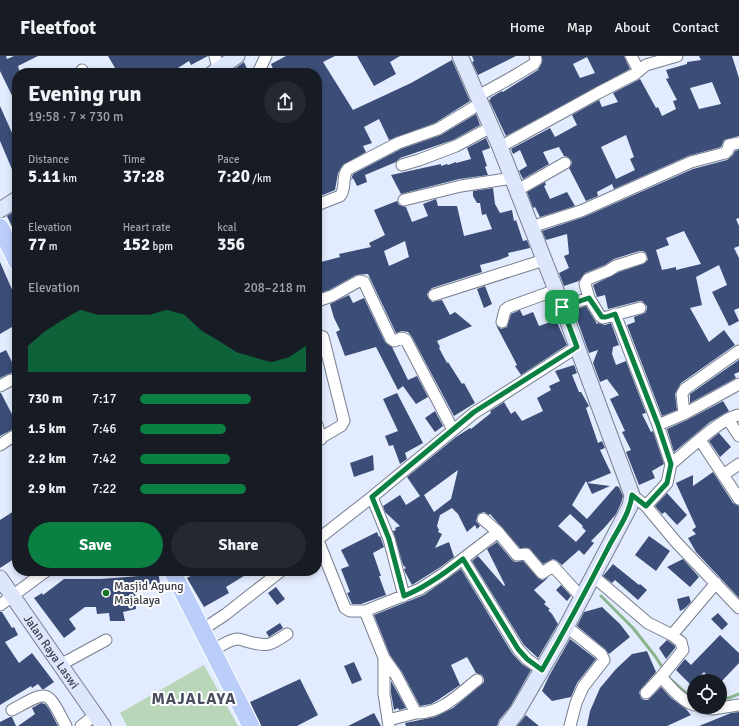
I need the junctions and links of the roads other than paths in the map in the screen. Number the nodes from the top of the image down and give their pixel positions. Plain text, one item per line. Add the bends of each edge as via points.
1 (237, 56) edge
2 (266, 56) edge
3 (460, 56) edge
4 (535, 56) edge
5 (631, 56) edge
6 (677, 56) edge
7 (216, 68) edge
8 (260, 68) edge
9 (639, 71) junction
10 (480, 99) junction
11 (491, 127) junction
12 (739, 143) edge
13 (500, 147) junction
14 (565, 163) dead end
15 (402, 166) dead end
16 (514, 184) junction
17 (404, 200) dead end
18 (12, 202) edge
19 (322, 203) edge
20 (0, 210) edge
21 (0, 227) edge
22 (530, 227) junction
23 (12, 251) edge
24 (641, 258) dead end
25 (544, 260) junction
26 (556, 290) junction
27 (434, 295) dead end
28 (589, 298) junction
29 (322, 299) edge
30 (562, 307) junction
31 (640, 308) dead end
32 (615, 314) junction
33 (502, 322) dead end
34 (322, 337) edge
35 (577, 347) junction
36 (739, 351) edge
37 (11, 380) dead end
38 (739, 384) edge
39 (0, 386) edge
40 (684, 414) junction
41 (739, 415) edge
42 (728, 419) junction
43 (658, 425) junction
44 (453, 430) junction
45 (739, 436) edge
46 (12, 437) edge
47 (322, 437) edge
48 (700, 440) junction
49 (0, 445) edge
50 (671, 464) junction
51 (739, 464) edge
52 (723, 475) junction
53 (632, 495) junction
54 (372, 497) junction
55 (739, 498) edge
56 (646, 506) junction
57 (483, 520) dead end
58 (498, 532) junction
59 (322, 535) edge
60 (322, 551) edge
61 (463, 559) junction
62 (39, 576) edge
63 (175, 576) edge
64 (274, 576) edge
65 (593, 576) junction
66 (0, 578) edge
67 (716, 583) junction
68 (13, 596) junction
69 (404, 596) junction
70 (582, 598) junction
71 (0, 605) edge
72 (739, 608) edge
73 (365, 611) junction
74 (567, 627) junction
75 (202, 630) junction
76 (286, 634) dead end
77 (672, 635) junction
78 (106, 640) dead end
79 (212, 651) junction
80 (384, 658) junction
81 (60, 665) junction
82 (542, 670) junction
83 (664, 673) junction
84 (477, 680) dead end
85 (646, 693) dead end
86 (687, 701) edge
87 (739, 705) edge
88 (727, 707) edge
89 (12, 710) dead end
90 (416, 713) junction
91 (99, 720) edge
92 (389, 723) edge
93 (66, 726) edge
94 (81, 726) edge
95 (251, 726) edge
96 (506, 726) edge
97 (570, 726) edge

1 - 7 street
2 - 8 street
3 - 10 street
4 - 10 street via 534,64
5 - 9 street
6 - 9 street via 646,65
9 - 13 street
10 - 11 street
10 - 19 street via 438,129 398,143 348,169 344,174 343,193
11 - 13 street
11 - 15 street via 456,146
12 - 22 street via 729,145 725,153 691,162 581,211
13 - 16 street
14 - 16 street
16 - 17 street via 461,186
16 - 22 street
18 - 20 street
21 - 23 main road
22 - 25 street
24 - 28 street via 588,279 585,284
25 - 26 street
25 - 27 street
26 - 30 street
26 - 33 street via 509,307 505,310
28 - 30 street
28 - 32 street via 602,317
29 - 44 street via 359,281 364,282 391,339 406,340
30 - 35 street
31 - 32 street
32 - 43 street
34 - 47 street via 344,421 341,426
35 - 44 street via 474,412
35 - 53 street
36 - 40 street via 685,389 682,394
37 - 39 street
38 - 40 street
40 - 43 street
41 - 42 street
42 - 45 street
42 - 48 street
43 - 50 street
44 - 54 street
46 - 49 street
48 - 50 street
48 - 52 street
50 - 56 street via 667,483
51 - 52 street
52 - 55 street
53 - 56 street
53 - 65 street via 630,506
54 - 59 street
54 - 69 street via 389,539
56 - 67 street via 676,542
57 - 58 street
58 - 61 street
58 - 70 street via 518,555 526,554 542,573 553,566
60 - 73 street via 345,608 350,611
61 - 69 street via 420,589
61 - 82 street via 518,649
62 - 68 street
63 - 75 main road
64 - 75 street
65 - 70 street
65 - 77 street via 648,623
66 - 68 street, Jalan Raya Laswi
67 - 72 street
67 - 77 street
68 - 71 street
68 - 81 street, Jalan Raya Laswi
69 - 73 street
70 - 74 street
73 - 80 street
74 - 82 street
74 - 97 street via 602,654 604,660 583,687
75 - 79 main road
76 - 79 street via 267,645 237,639
77 - 83 street via 682,642 684,647 682,654
78 - 81 street
79 - 95 main road
80 - 90 street
80 - 92 street via 384,694
81 - 91 street, Jalan Raya Laswi
82 - 96 street
83 - 85 street
83 - 86 street via 674,691
84 - 90 street via 437,710
87 - 88 street
89 - 93 street via 38,696 48,696
90 - 92 street
91 - 94 street

